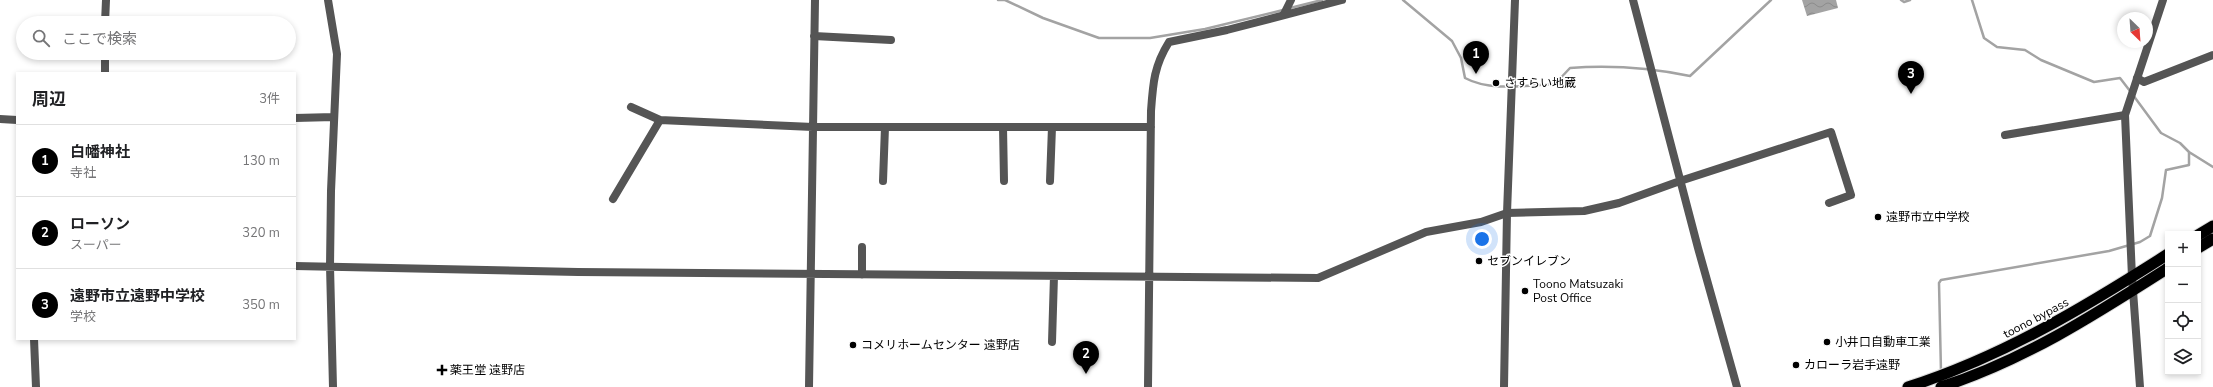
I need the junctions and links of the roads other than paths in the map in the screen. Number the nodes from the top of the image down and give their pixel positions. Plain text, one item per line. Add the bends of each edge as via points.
1 (106, 0) edge
2 (328, 0) edge
3 (815, 0) edge
4 (1291, 0) edge
5 (1342, 0) edge
6 (1516, 0) edge
7 (1633, 0) edge
8 (2163, 0) edge
9 (1284, 14) junction
10 (106, 16) edge
11 (814, 36) junction
12 (891, 40) dead end
13 (2213, 55) edge
14 (105, 60) edge
15 (105, 72) edge
16 (2137, 78) junction
17 (631, 107) dead end
18 (2125, 116) junction
19 (334, 117) junction
20 (296, 118) edge
21 (0, 119) edge
22 (16, 120) edge
23 (660, 120) junction
24 (812, 127) junction
25 (885, 127) junction
26 (1003, 127) junction
27 (1052, 127) junction
28 (1151, 127) junction
29 (2005, 135) dead end
30 (1680, 180) junction
31 (883, 181) dead end
32 (1004, 181) dead end
33 (1050, 181) dead end
34 (613, 199) dead end
35 (1830, 203) dead end
36 (1507, 213) junction
37 (2213, 226) edge
38 (2201, 233) edge
39 (2213, 239) edge
40 (2201, 246) edge
41 (862, 247) dead end
42 (2165, 256) edge
43 (296, 266) edge
44 (330, 266) junction
45 (2165, 270) edge
46 (811, 273) junction
47 (862, 275) junction
48 (1054, 276) junction
49 (2132, 277) junction
50 (1148, 278) junction
51 (2132, 290) junction
52 (34, 340) edge
53 (1052, 342) dead end
54 (36, 387) edge
55 (333, 387) edge
56 (809, 387) edge
57 (1148, 387) edge
58 (1504, 387) edge
59 (1737, 387) edge
60 (1908, 387) edge
61 (1941, 387) edge
62 (2140, 387) edge

1 - 10 street
2 - 19 street via 337,54
3 - 11 street
4 - 9 street
5 - 9 street
6 - 36 street
7 - 30 street
8 - 16 street
9 - 28 street via 1227,30 1169,42 1158,59 1153,76
11 - 12 street
11 - 24 street
13 - 16 street via 2144,82
14 - 15 street
16 - 18 street
17 - 23 street
18 - 29 street
18 - 49 street
19 - 20 street
19 - 44 street
21 - 22 street
23 - 24 street
23 - 34 street
24 - 25 street
24 - 46 street
25 - 26 street
25 - 31 street
26 - 27 street
26 - 32 street
27 - 28 street
27 - 33 street
28 - 50 street
30 - 35 street via 1831,132 1852,195
30 - 36 street via 1619,203 1584,211
30 - 59 street
36 - 50 street via 1481,222 1426,232 1318,278
36 - 58 street
37 - 38 highway
39 - 40 highway
41 - 47 street
42 - 49 highway, toono bypass
43 - 44 street
44 - 46 street via 578,272
44 - 55 street
45 - 51 highway, toono bypass
46 - 47 street
46 - 56 street
47 - 48 street
48 - 50 street
48 - 53 street
49 - 51 street
49 - 60 highway, toono bypass via 2067,317 2010,346 1975,363
50 - 57 street
51 - 61 highway, toono bypass via 2078,325 2028,350
51 - 62 street
52 - 54 street

